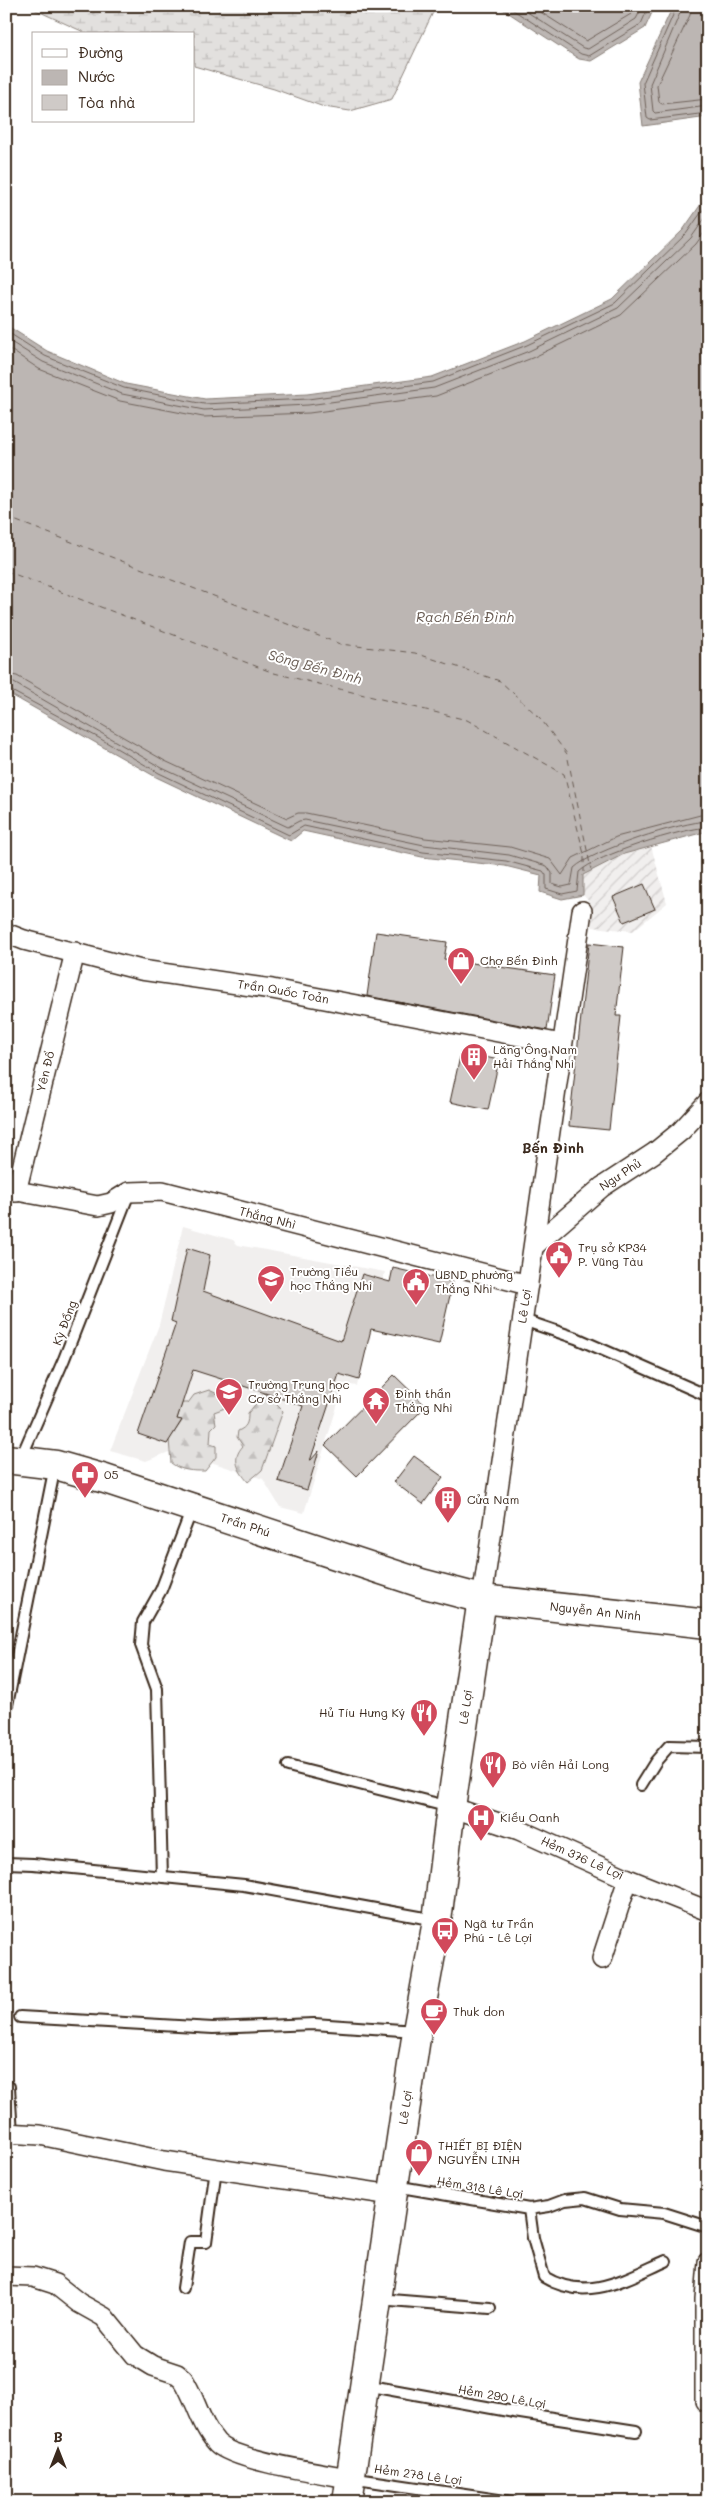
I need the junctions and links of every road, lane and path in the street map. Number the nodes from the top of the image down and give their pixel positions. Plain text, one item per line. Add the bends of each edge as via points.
1 (582, 911) dead end
2 (6, 933) edge
3 (75, 952) junction
4 (562, 1044) junction
5 (708, 1102) edge
6 (11, 1190) edge
7 (129, 1192) junction
8 (534, 1246) junction
9 (528, 1285) junction
10 (523, 1320) junction
11 (708, 1396) edge
12 (13, 1460) edge
13 (56, 1465) junction
14 (192, 1508) junction
15 (482, 1599) junction
16 (708, 1624) edge
17 (6, 1710) edge
18 (708, 1747) edge
19 (288, 1766) dead end
20 (641, 1785) dead end
21 (451, 1807) junction
22 (6, 1863) edge
23 (162, 1877) junction
24 (628, 1879) junction
25 (708, 1911) edge
26 (438, 1920) junction
27 (602, 1959) dead end
28 (20, 2017) dead end
29 (417, 2031) junction
30 (6, 2086) edge
31 (9, 2133) edge
32 (216, 2168) junction
33 (393, 2190) junction
34 (529, 2209) junction
35 (708, 2227) edge
36 (666, 2261) dead end
37 (707, 2268) edge
38 (6, 2276) edge
39 (183, 2288) dead end
40 (377, 2299) junction
41 (490, 2308) dead end
42 (364, 2384) junction
43 (708, 2401) edge
44 (636, 2431) dead end
45 (348, 2490) edge
46 (512, 2502) edge

1 - 4 street, Lê Lợi
2 - 3 street, Trần Quốc Toản
3 - 4 street, Trần Quốc Toản via 141,970 272,989
3 - 6 street, Yên Đổ
4 - 8 street, Lê Lợi
5 - 8 street, Ngư Phủ via 681,1131 602,1187
6 - 7 street, Thắng Nhì via 98,1206 111,1203
7 - 9 street, Thắng Nhì via 162,1191
7 - 12 lane, Kỳ Đồng via 64,1359
8 - 9 street, Lê Lợi
9 - 10 street, Lê Lợi
10 - 11 lane via 585,1342
10 - 15 street, Lê Lợi
12 - 13 main road, Trần Phú
13 - 14 main road, Trần Phú
13 - 17 lane
14 - 15 main road, Trần Phú via 421,1583
14 - 23 lane via 161,1590 143,1622 141,1645 157,1689
15 - 16 main road, Nguyễn An Ninh
15 - 21 main road, Lê Lợi
18 - 20 lane via 670,1746
19 - 21 lane
21 - 24 street, Hẻm 376 Lê Lợi via 520,1830
21 - 26 main road, Lê Lợi
22 - 23 lane
23 - 26 lane via 244,1885
24 - 25 street, Hẻm 376 Lê Lợi
24 - 27 street
26 - 29 main road, Lê Lợi
28 - 29 lane via 213,2028 314,2024
29 - 33 main road, Lê Lợi
30 - 31 lane via 9,2086
31 - 32 street via 40,2135 164,2161
32 - 33 street
32 - 39 lane via 206,2242 190,2242
33 - 34 lane, Hẻm 318 Lê Lợi
33 - 40 main road, Lê Lợi
34 - 35 lane, Hẻm 318 Lê Lợi via 585,2198 620,2209 664,2213
34 - 36 lane via 544,2276 558,2285 582,2289 611,2286
37 - 43 street via 703,2385 705,2401
38 - 45 street via 33,2277 55,2284 104,2317 134,2355 177,2374 183,2379 208,2432 218,2444
40 - 41 lane
40 - 42 main road, Lê Lợi
42 - 44 lane, Hẻm 290 Lê Lợi
42 - 45 main road, Lê Lợi
45 - 46 lane, Hẻm 278 Lê Lợi

